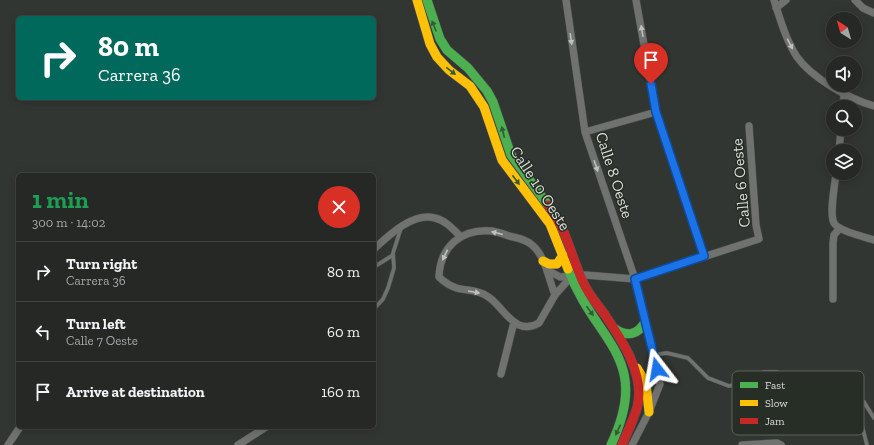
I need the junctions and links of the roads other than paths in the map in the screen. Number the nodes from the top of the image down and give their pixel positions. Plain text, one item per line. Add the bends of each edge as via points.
1 (417, 0) edge
2 (427, 0) edge
3 (566, 0) edge
4 (636, 0) edge
5 (774, 0) edge
6 (786, 0) edge
7 (855, 0) edge
8 (776, 8) junction
9 (874, 13) edge
10 (844, 94) junction
11 (844, 100) edge
12 (874, 106) edge
13 (656, 112) junction
14 (749, 126) dead end
15 (585, 132) junction
16 (835, 180) edge
17 (837, 226) junction
18 (401, 227) junction
19 (460, 236) junction
20 (874, 240) edge
21 (376, 247) edge
22 (392, 254) junction
23 (564, 255) junction
24 (704, 256) junction
25 (543, 261) junction
26 (376, 266) edge
27 (581, 276) junction
28 (571, 277) junction
29 (635, 279) junction
30 (554, 295) junction
31 (833, 299) dead end
32 (376, 306) edge
33 (514, 322) junction
34 (645, 322) junction
35 (615, 329) junction
36 (653, 355) junction
37 (632, 363) junction
38 (501, 374) dead end
39 (732, 385) edge
40 (864, 402) edge
41 (649, 412) junction
42 (874, 418) edge
43 (19, 429) edge
44 (263, 429) edge
45 (864, 433) edge
46 (8, 445) edge
47 (238, 445) edge
48 (611, 445) edge
49 (622, 445) edge
50 (632, 445) edge
51 (742, 445) edge
52 (781, 445) edge
53 (867, 445) edge

1 -> 23 main road, Calle 10 Oeste via 430,44 437,57 448,70 470,86 484,107 502,160 550,224
27 -> 2 main road, Calle 10 Oeste via 558,218 511,155 487,90 468,68 447,50 440,39
3 -> 15 street, Calle 8 Oeste
13 -> 4 street
5 - 8 street
6 - 8 street
7 - 9 street via 863,8
8 -> 10 street via 798,58 815,74
10 - 11 street
10 - 12 street
13 - 15 street
13 - 24 street
14 - 24 street, Calle 6 Oeste via 756,225 760,239
15 -> 29 street, Calle 8 Oeste
16 - 17 street via 833,213
17 - 20 street
17 - 31 street via 833,243
18 - 19 street via 424,216 436,218 447,224
18 - 21 street
18 - 22 lane
25 -> 19 street via 533,245 527,241 492,231
19 -> 33 street via 448,249 439,267 439,278 456,289 485,294
22 - 26 lane
22 - 32 lane via 394,268 388,288
23 - 25 main road via 557,264
23 - 28 main road, Calle 10 Oeste
24 - 29 street
25 - 28 street via 549,272 554,275
25 - 30 street
27 - 28 street
27 - 29 street
27 - 35 main road, Calle 10 Oeste via 590,295
28 - 30 street
28 -> 48 main road, Calle 10 Oeste via 582,300 616,350 626,378 626,406
29 - 34 street, Calle 8 Oeste
30 - 33 street via 539,323 525,327
33 - 38 street
34 - 35 main road via 638,332 632,334 620,333
34 - 36 street, Calle 8 Oeste
35 - 37 main road, Calle 10 Oeste
36 - 39 lane via 667,354 688,358 708,378
36 - 41 street, Calle 8 Oeste via 660,384
37 - 41 main road via 646,383
37 - 49 main road, Calle 10 Oeste via 638,384 637,407
40 - 42 lane
41 - 50 street, Calle 8 Oeste
43 - 46 street
44 - 47 street
45 - 53 lane
51 - 52 street

